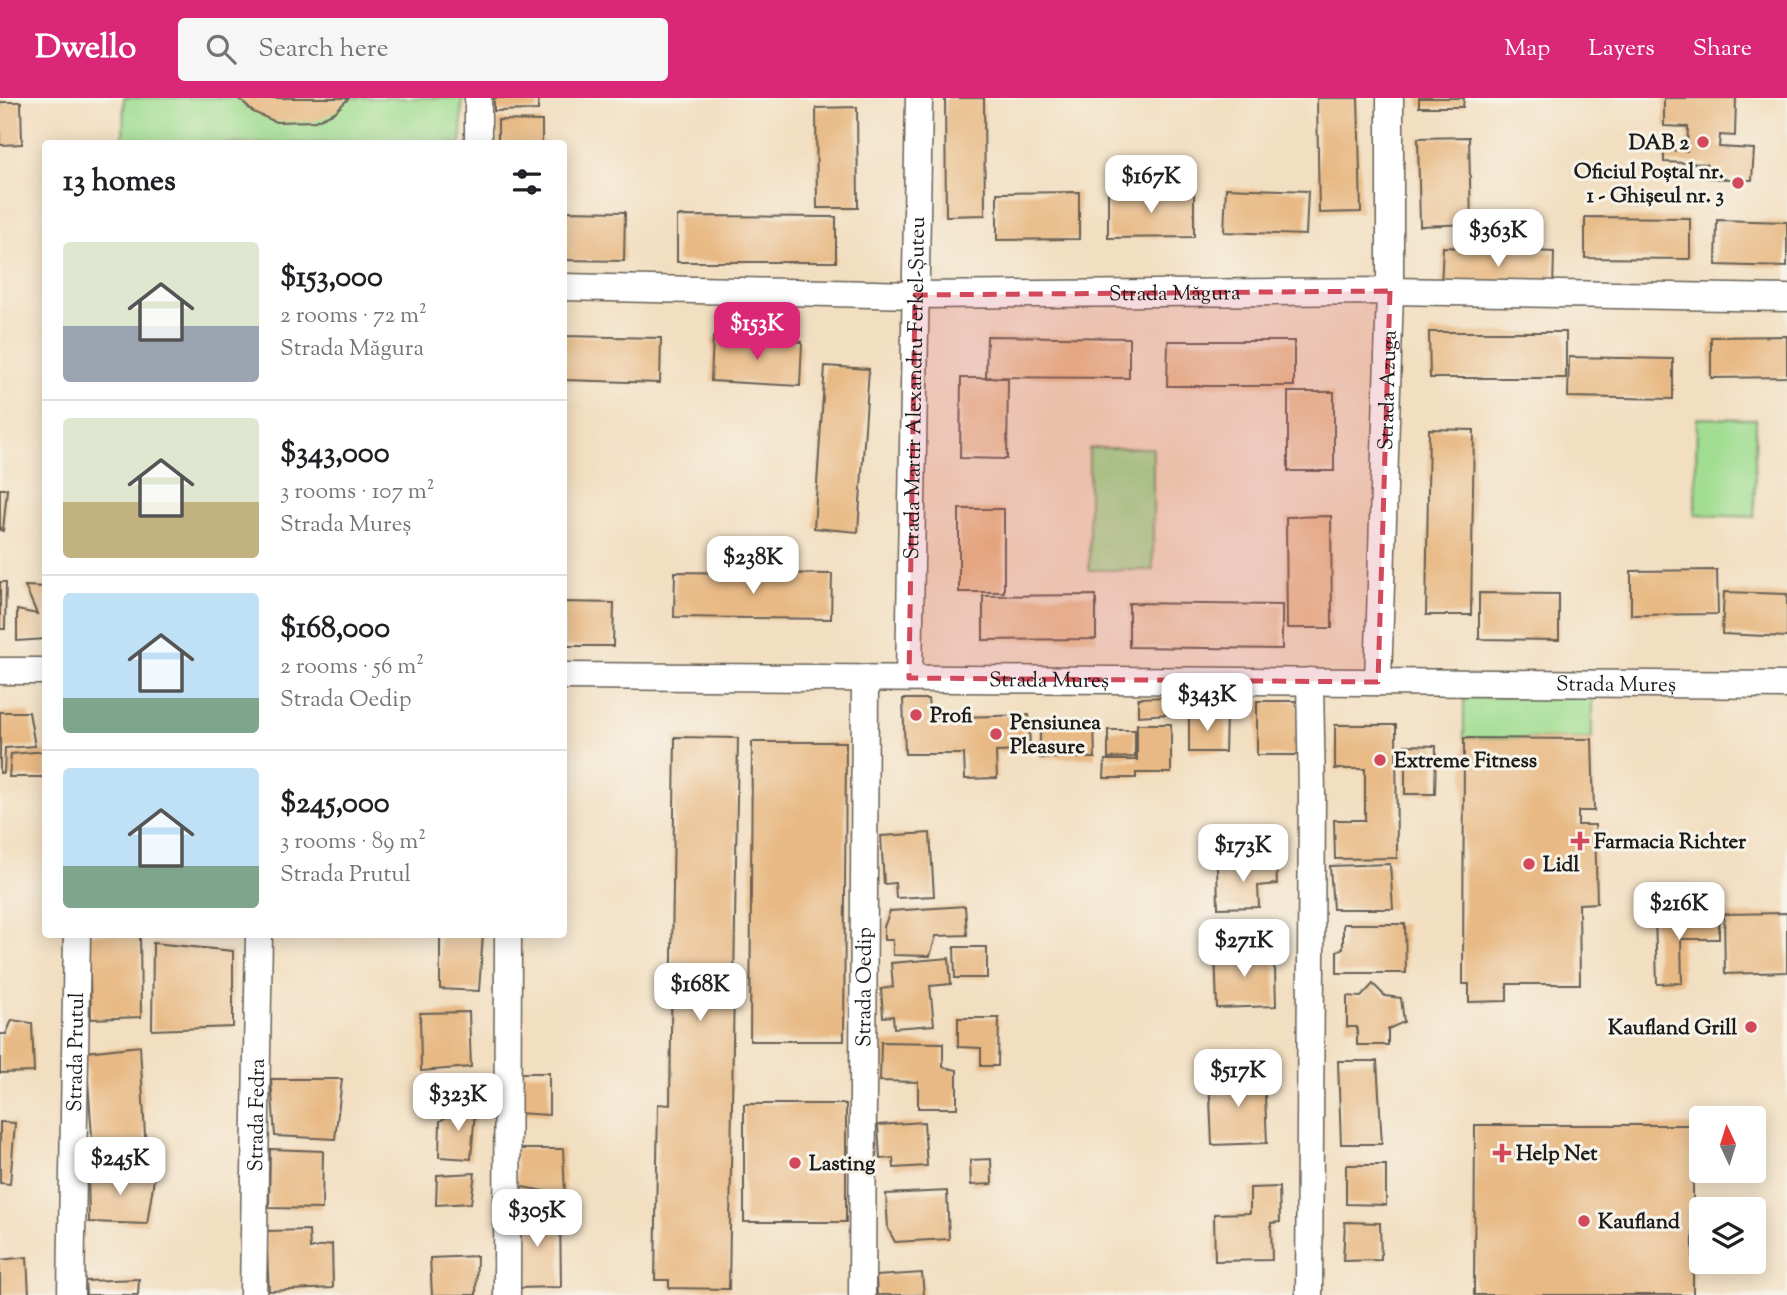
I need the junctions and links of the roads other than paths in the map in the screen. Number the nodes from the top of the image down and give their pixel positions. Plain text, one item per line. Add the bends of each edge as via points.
1 (478, 98) edge
2 (919, 98) edge
3 (1390, 98) edge
4 (478, 140) edge
5 (567, 287) edge
6 (1390, 291) junction
7 (915, 295) junction
8 (1787, 298) edge
9 (0, 671) edge
10 (42, 671) edge
11 (567, 676) edge
12 (865, 678) junction
13 (909, 678) junction
14 (1310, 681) junction
15 (1378, 682) junction
16 (1787, 685) edge
17 (77, 938) edge
18 (259, 938) edge
19 (508, 938) edge
20 (71, 1295) edge
21 (253, 1295) edge
22 (507, 1295) edge
23 (862, 1295) edge
24 (1309, 1295) edge

1 - 4 street
2 - 7 street, Strada Martir Alexandru Ferkel-Șuteu
3 - 6 street, Strada Azuga
5 - 7 street, Strada Măgura
6 - 7 street, Strada Măgura
6 - 8 street, Strada Măgura
6 - 15 street, Strada Azuga
7 - 13 street, Strada Martir Alexandru Ferkel-Șuteu
9 - 10 street
11 - 12 street, Strada Mureș
12 - 13 street, Strada Mureș
12 - 23 street, Strada Oedip
13 - 14 street, Strada Mureș
14 - 15 street, Strada Mureș
14 - 24 street
15 - 16 street, Strada Mureș
17 - 20 street, Strada Prutul
18 - 21 street, Strada Fedra
19 - 22 street

